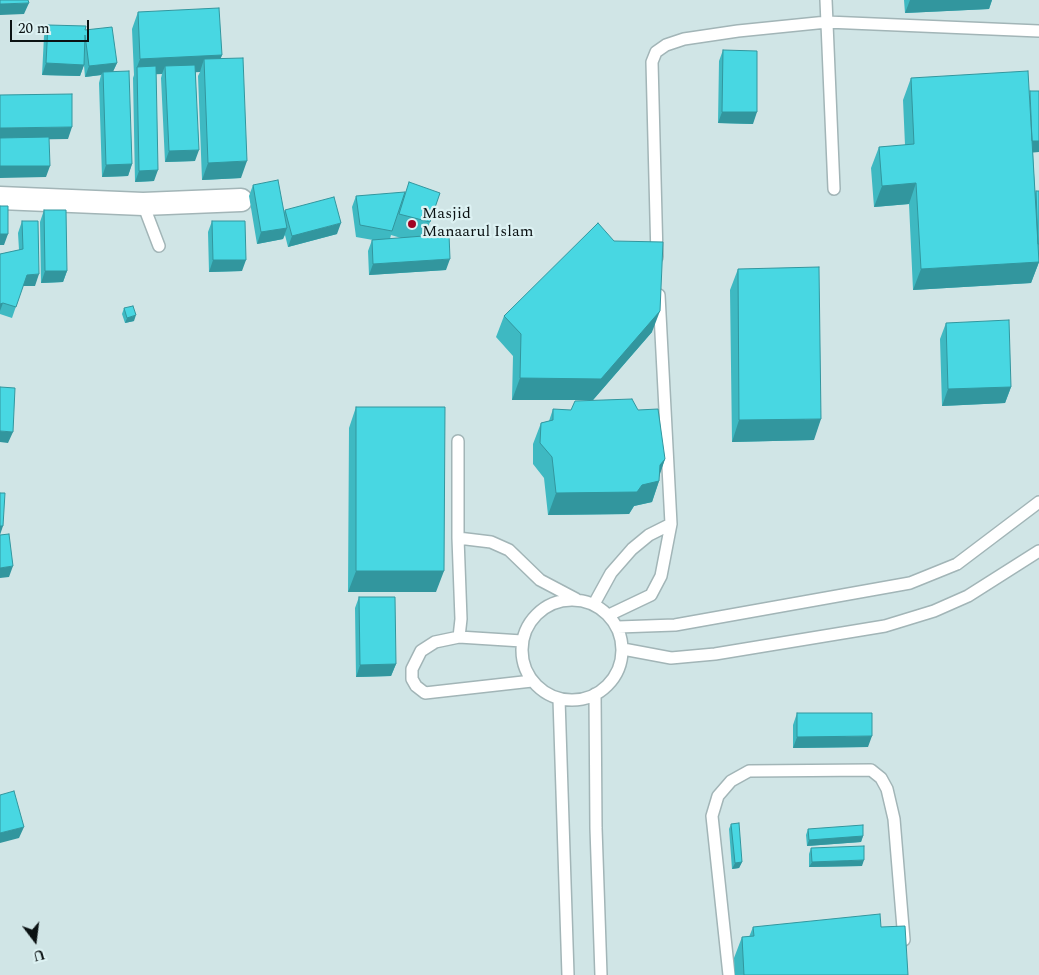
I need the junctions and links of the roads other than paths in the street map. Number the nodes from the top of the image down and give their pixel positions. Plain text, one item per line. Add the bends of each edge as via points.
1 (826, 0) edge
2 (827, 22) junction
3 (1039, 31) edge
4 (834, 189) dead end
5 (0, 198) edge
6 (241, 200) dead end
7 (143, 204) junction
8 (159, 246) dead end
9 (657, 267) edge
10 (658, 286) edge
11 (458, 441) dead end
12 (1039, 502) edge
13 (671, 524) junction
14 (458, 538) junction
15 (1039, 552) edge
16 (576, 599) junction
17 (594, 604) junction
18 (609, 615) junction
19 (618, 627) junction
20 (459, 637) junction
21 (522, 640) junction
22 (623, 649) junction
23 (532, 681) junction
24 (595, 694) junction
25 (559, 699) junction
26 (905, 956) edge
27 (568, 975) edge
28 (601, 975) edge
29 (729, 975) edge

1 - 2 lane
2 - 3 lane
2 - 4 lane
2 - 9 lane via 684,39 656,52 652,62
5 - 7 street
6 - 7 street
7 - 8 lane
10 - 13 lane
11 - 14 lane
12 - 19 lane via 957,564 910,583 675,624
13 - 17 lane via 649,535 632,549 612,573
13 - 18 lane via 661,576 651,595
14 - 16 lane via 491,542 508,550 540,580
14 - 20 lane via 462,620
15 - 22 lane via 968,596 934,611 884,626 715,654 671,658
16 - 17 lane
16 - 21 lane via 558,601 541,610 529,623
17 - 18 lane
18 - 19 lane
19 - 22 lane
20 - 21 lane
20 - 23 lane via 435,642 421,651 412,669 412,679 425,693
21 - 23 lane via 523,662
22 - 24 lane via 620,668 610,683
23 - 25 lane
24 - 25 lane via 578,700
24 - 28 lane
25 - 27 lane
26 - 29 lane via 894,820 881,778 871,770 749,772 732,781 718,796 712,816

